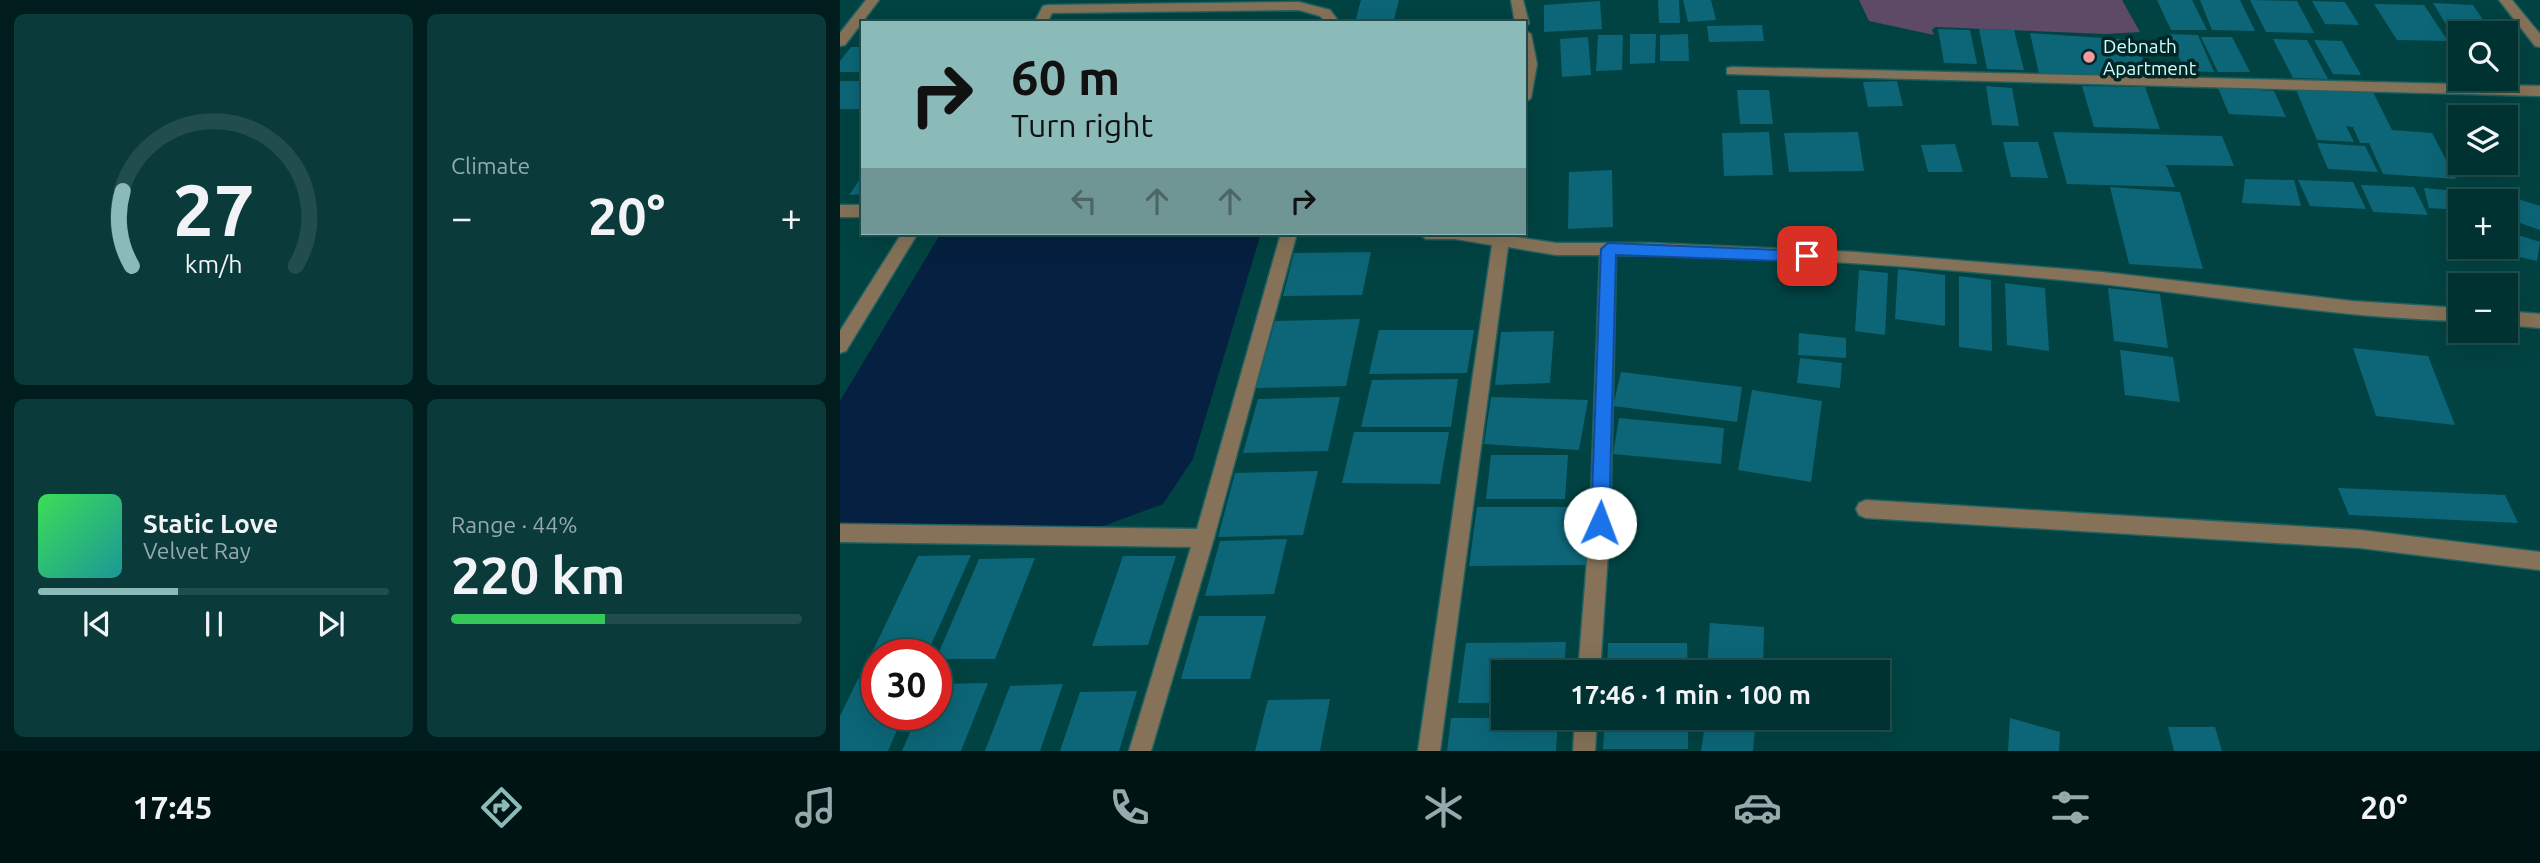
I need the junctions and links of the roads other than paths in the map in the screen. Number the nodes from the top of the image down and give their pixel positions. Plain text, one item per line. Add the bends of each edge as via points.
1 (873, 0) edge
2 (1517, 0) edge
3 (2505, 0) edge
4 (1047, 5) edge
5 (1332, 21) edge
6 (1522, 21) edge
7 (840, 42) edge
8 (1526, 43) edge
9 (2540, 43) edge
10 (1732, 71) dead end
11 (1526, 88) edge
12 (2540, 91) edge
13 (840, 211) edge
14 (861, 211) edge
15 (909, 235) edge
16 (1288, 235) edge
17 (1476, 235) edge
18 (1501, 236) edge
19 (1608, 249) junction
20 (2448, 314) edge
21 (2518, 319) edge
22 (2540, 321) edge
23 (843, 338) edge
24 (1866, 509) dead end
25 (840, 533) edge
26 (1204, 538) junction
27 (2540, 561) edge
28 (1590, 660) edge
29 (1585, 730) edge
30 (1140, 751) edge
31 (1429, 751) edge
32 (1584, 751) edge

1 - 7 street
2 - 6 street
3 - 9 street
4 - 5 street via 1299,6 1325,13
8 - 11 street via 1531,64
10 - 12 street
13 - 14 street
15 - 23 street
16 - 26 street
17 - 18 street
18 - 19 street via 1556,249
18 - 31 street
19 - 20 street via 1855,258
19 - 28 street via 1600,523
21 - 22 street
24 - 27 street via 2347,538
25 - 26 street
26 - 30 street
29 - 32 street

